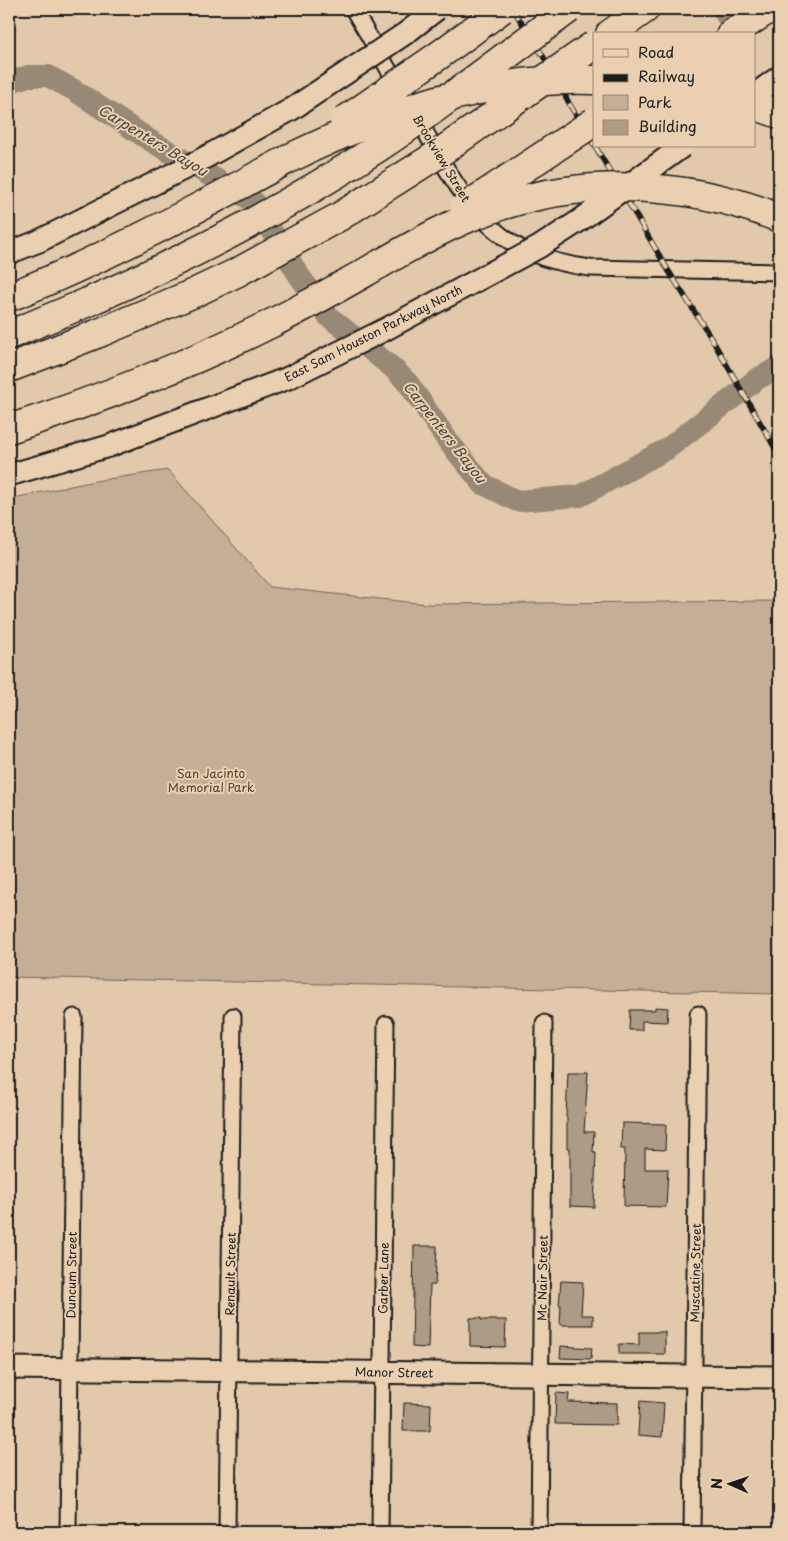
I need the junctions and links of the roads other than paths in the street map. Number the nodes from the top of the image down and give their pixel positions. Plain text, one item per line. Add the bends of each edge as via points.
1 (353, 9) edge
2 (437, 9) edge
3 (502, 9) edge
4 (569, 9) edge
5 (645, 9) edge
6 (769, 9) edge
7 (613, 32) edge
8 (733, 32) edge
9 (593, 46) edge
10 (779, 77) edge
11 (593, 80) edge
12 (756, 94) edge
13 (756, 106) edge
14 (779, 114) edge
15 (593, 123) edge
16 (679, 148) edge
17 (292, 157) junction
18 (779, 218) edge
19 (9, 253) edge
20 (380, 264) junction
21 (779, 272) edge
22 (9, 297) edge
23 (9, 335) edge
24 (9, 368) edge
25 (9, 429) edge
26 (9, 475) edge
27 (698, 1014) dead end
28 (233, 1016) dead end
29 (74, 1017) dead end
30 (544, 1023) dead end
31 (386, 1024) dead end
32 (9, 1368) edge
33 (70, 1369) junction
34 (229, 1370) junction
35 (382, 1372) junction
36 (541, 1374) junction
37 (694, 1376) junction
38 (779, 1377) edge
39 (68, 1532) edge
40 (227, 1532) edge
41 (380, 1532) edge
42 (539, 1532) edge
43 (692, 1532) edge

1 - 21 street, Brookview Street via 472,208 515,245 562,264 590,268
2 - 19 main road, bridge via 292,109 197,162
3 - 17 highway, bridge
4 - 23 highway, bridge via 456,94 324,182 224,238 133,283
5 - 7 highway
6 - 8 highway
9 - 24 highway, bridge via 435,156 339,217 194,293
10 - 12 main road
11 - 17 highway, bridge via 533,82 453,95 371,122
13 - 14 highway
15 - 20 highway, bridge
16 - 26 main road, East Sam Houston Parkway North, bridge via 539,247 288,378 109,446
17 - 22 highway via 152,231
18 - 20 highway, bridge via 703,195 647,189 585,189 540,195 488,210 454,224
20 - 25 highway via 302,308 196,358 123,389
27 - 37 street, Muscatine Street
28 - 34 street, Renault Street
29 - 33 street, Duncum Street
30 - 36 street, Mc Nair Street
31 - 35 street, Garber Lane
32 - 33 main road, Manor Street
33 - 34 main road, Manor Street
33 - 39 street, Duncum Street
34 - 35 main road, Manor Street
34 - 40 street, Renault Street
35 - 36 main road, Manor Street
35 - 41 street, Garber Lane
36 - 37 main road, Manor Street
36 - 42 street, Mc Nair Street
37 - 38 main road, Manor Street
37 - 43 street, Muscatine Street

